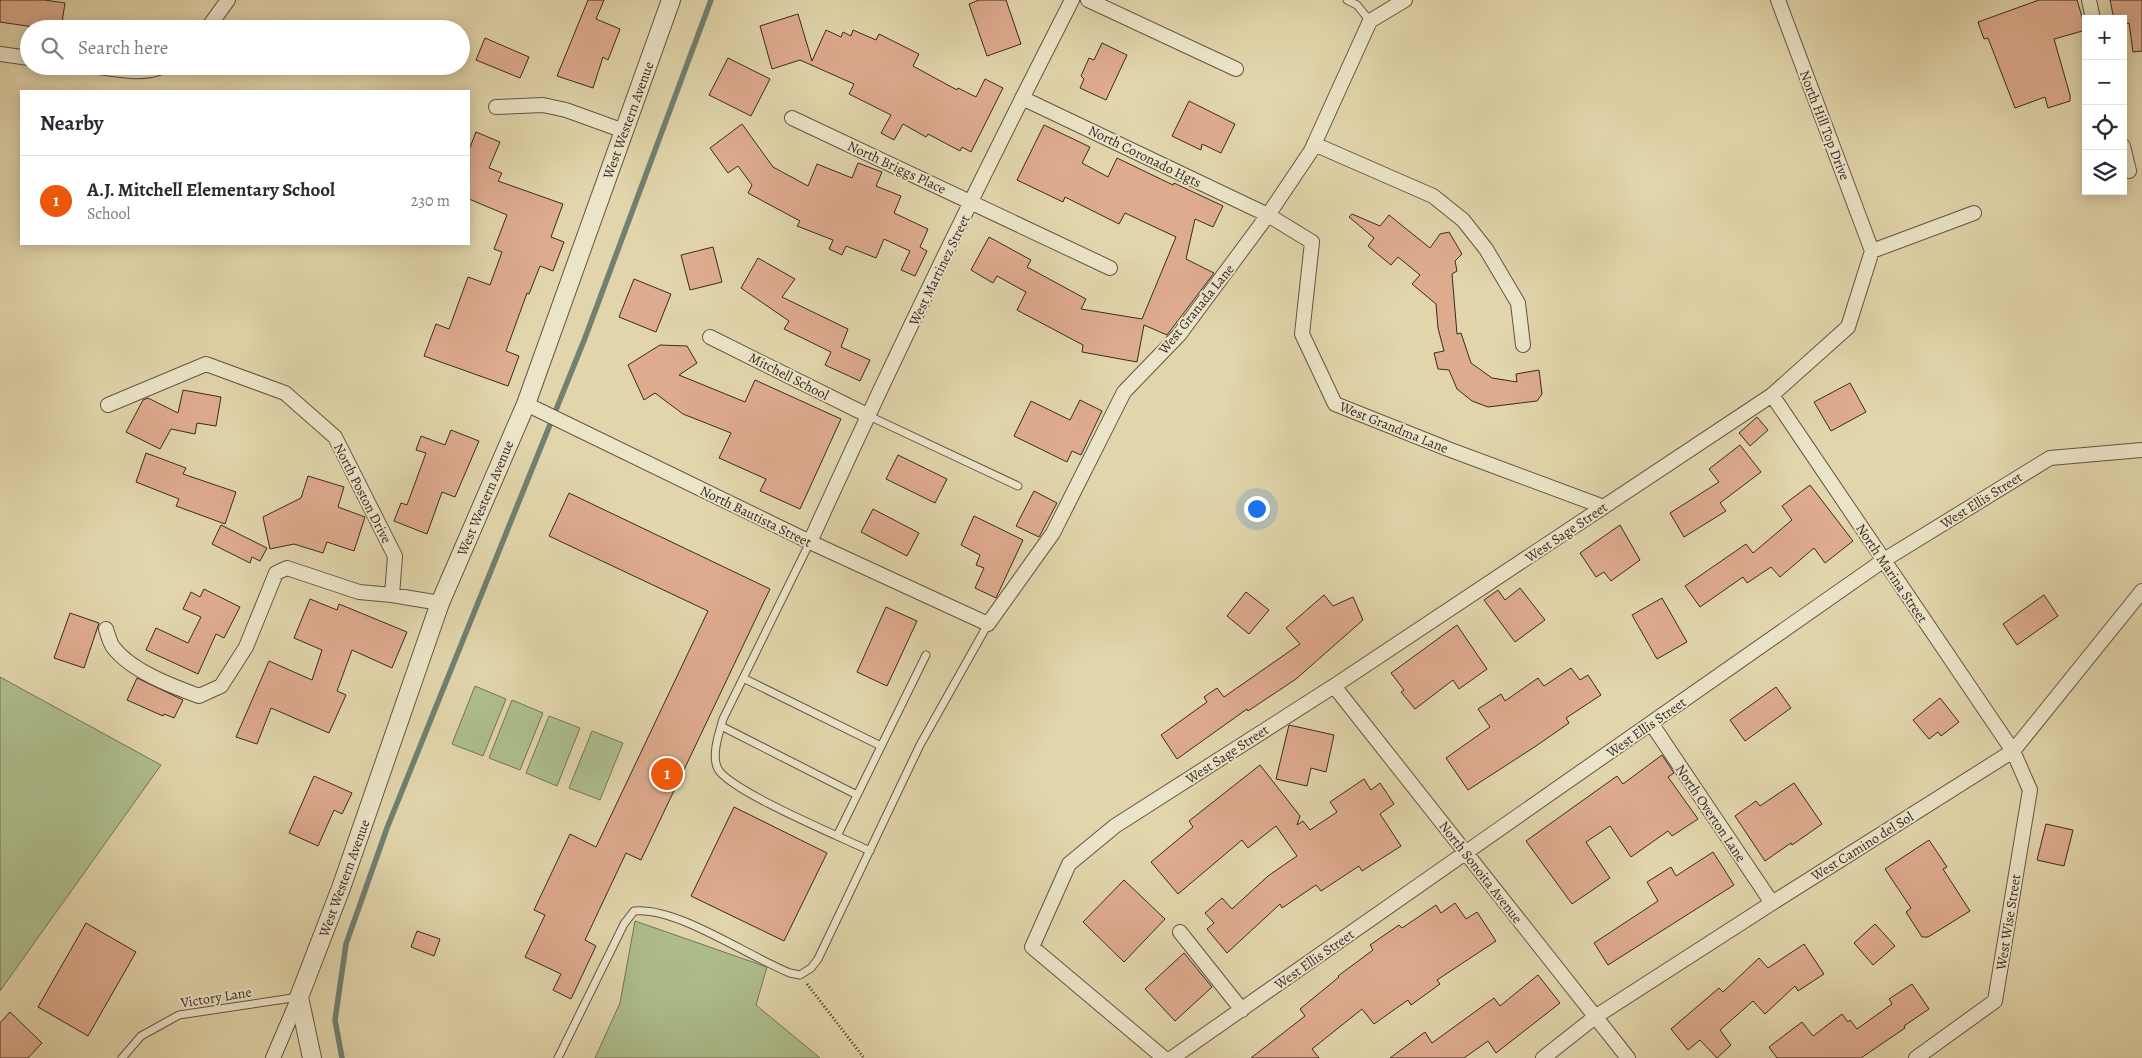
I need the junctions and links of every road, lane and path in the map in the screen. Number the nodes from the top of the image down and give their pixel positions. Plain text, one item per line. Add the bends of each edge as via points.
1 (228, 0) edge
2 (671, 0) edge
3 (1072, 0) edge
4 (1088, 0) edge
5 (1346, 0) edge
6 (1405, 0) edge
7 (1778, 0) edge
8 (2089, 0) edge
9 (2092, 15) edge
10 (214, 20) edge
11 (1370, 21) junction
12 (0, 54) edge
13 (20, 57) edge
14 (1236, 69) dead end
15 (1022, 98) junction
16 (496, 107) dead end
17 (792, 118) dead end
18 (624, 131) junction
19 (1314, 144) junction
20 (2124, 150) edge
21 (2129, 171) dead end
22 (972, 202) junction
23 (1974, 213) dead end
24 (1268, 215) junction
25 (1872, 250) junction
26 (1110, 268) dead end
27 (710, 337) dead end
28 (1523, 345) dead end
29 (1772, 395) junction
30 (526, 404) junction
31 (108, 405) dead end
32 (867, 416) junction
33 (2142, 450) edge
34 (1018, 486) dead end
35 (1604, 507) junction
36 (810, 542) junction
37 (1884, 560) junction
38 (2142, 591) edge
39 (392, 595) junction
40 (440, 603) junction
41 (988, 624) junction
42 (106, 629) dead end
43 (926, 655) dead end
44 (743, 678) junction
45 (1334, 686) junction
46 (1651, 723) junction
47 (721, 726) junction
48 (881, 746) junction
49 (2013, 751) junction
50 (857, 795) junction
51 (837, 836) junction
52 (870, 851) junction
53 (1465, 853) junction
54 (1772, 903) junction
55 (1180, 932) dead end
56 (800, 975) junction
57 (299, 997) junction
58 (1242, 1010) junction
59 (1596, 1018) junction
60 (122, 1058) edge
61 (273, 1058) edge
62 (312, 1058) edge
63 (558, 1058) edge
64 (864, 1058) edge
65 (1164, 1058) edge
66 (1172, 1058) edge
67 (1542, 1058) edge
68 (1628, 1058) edge
69 (1916, 1058) edge

1 - 10 street
2 - 18 street, West Western Avenue
3 - 15 street, West Martinez Street
4 - 14 street
5 - 11 lane via 1357,5
6 - 11 street
7 - 25 street, North Hill Top Drive
8 - 9 street
11 - 19 street, West Granada Lane
12 - 13 street
15 - 22 street, West Martinez Street
15 - 24 street, North Coronado Hgts
16 - 18 street via 543,104
17 - 22 street, North Briggs Place
18 - 30 street, West Western Avenue
19 - 24 street, West Granada Lane
19 - 28 street via 1433,196 1463,220 1486,249 1518,304
20 - 21 street
22 - 26 street, North Briggs Place
22 - 32 street, West Martinez Street
23 - 25 street
24 - 35 street, West Grandma Lane via 1312,242 1302,334 1335,404
24 - 41 street, West Granada Lane via 1179,335 1124,392 1053,532
25 - 29 street, West Sage Street via 1848,326
27 - 32 street, Mitchell School
29 - 35 street, West Sage Street
29 - 37 street, North Marina Street
30 - 36 street, North Bautista Street
30 - 40 street, West Western Avenue
31 - 39 street, North Poston Drive via 206,364 285,393 335,437 395,556
32 - 34 lane
32 - 36 street, West Martinez Street
33 - 37 street, West Ellis Street via 2050,458
35 - 45 street, West Sage Street
36 - 41 street, North Bautista Street
36 - 44 lane
37 - 46 street, West Ellis Street
37 - 49 street, North Marina Street
38 - 49 street, West Camino del Sol
39 - 40 street
39 - 42 street via 359,592 287,568 276,573 246,648 221,686 199,696 152,677 132,663 113,647
40 - 57 street, West Western Avenue via 341,888
41 - 52 lane via 920,745
43 - 48 lane
44 - 47 lane
44 - 48 lane
45 - 53 street, North Sonoita Avenue
45 - 65 street, West Sage Street via 1115,826 1069,864 1032,947
46 - 53 street, West Ellis Street
46 - 54 street, North Overton Lane
47 - 50 lane
47 - 51 lane via 716,767 724,778
48 - 50 lane
49 - 54 street, West Camino del Sol
49 - 69 street, West Wise Street via 2030,790 1995,1001
50 - 51 lane
51 - 52 lane
52 - 56 lane via 818,958
53 - 58 street, West Ellis Street
53 - 59 street, North Sonoita Avenue
54 - 59 street, West Camino del Sol
55 - 58 street
56 - 63 lane via 775,967 667,914 634,911 624,924
56 - 64 path
57 - 60 lane, Victory Lane via 179,1015 141,1036
57 - 61 street
57 - 62 street
58 - 66 street, West Ellis Street
59 - 67 street, West Camino del Sol
59 - 68 street, North Sonoita Avenue

